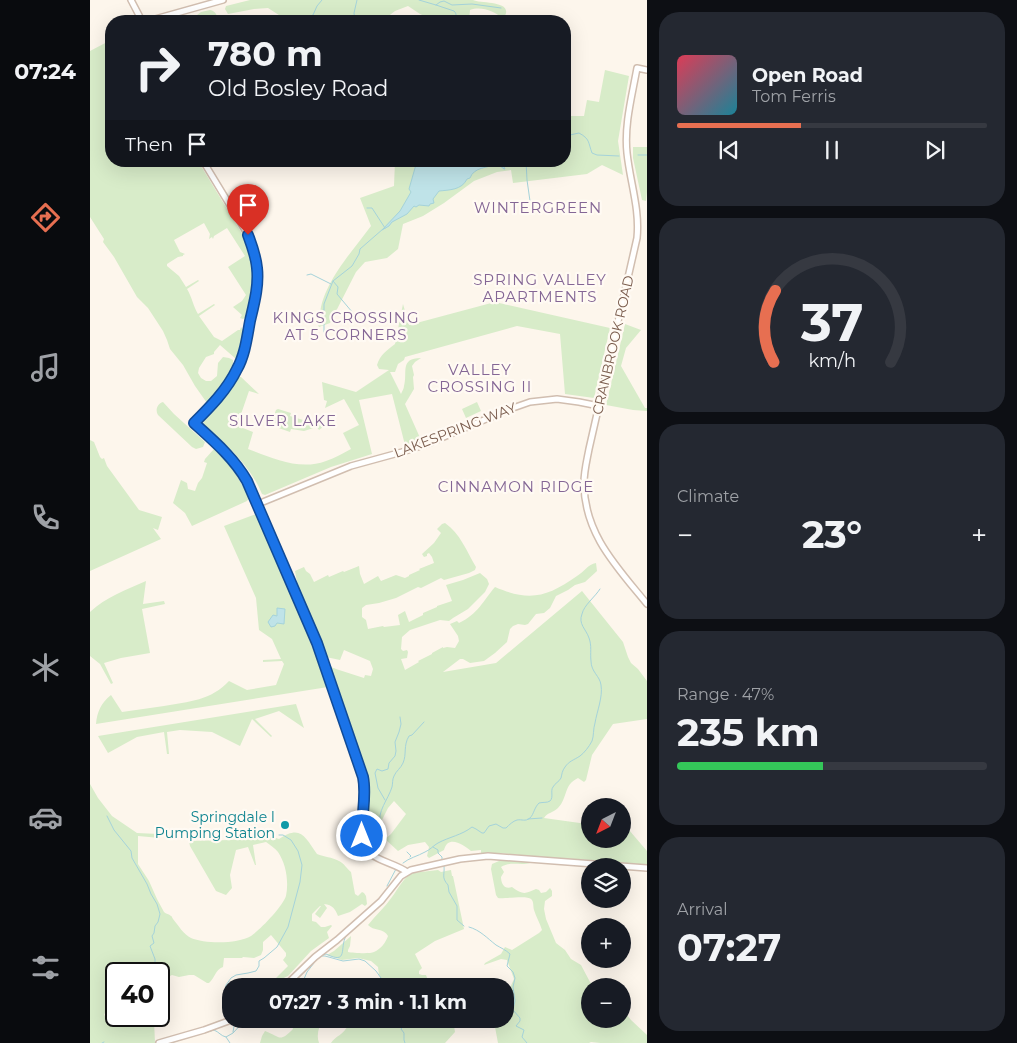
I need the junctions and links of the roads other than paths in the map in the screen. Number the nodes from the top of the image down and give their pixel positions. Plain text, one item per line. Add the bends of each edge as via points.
1 (131, 0) edge
2 (223, 0) edge
3 (139, 15) edge
4 (169, 15) edge
5 (647, 70) edge
6 (207, 167) edge
7 (599, 406) junction
8 (258, 504) junction
9 (647, 604) edge
10 (647, 868) edge
11 (406, 872) junction
12 (293, 978) edge
13 (222, 1023) edge
14 (160, 1043) edge

1 - 3 street
2 - 4 street
5 - 7 street, CRANBROOK ROAD via 637,68 626,142 637,208 637,238
6 - 8 street via 248,235 255,256 257,280 246,343 238,368 221,394 194,423 237,465
7 - 8 street, LAKESPRING WAY via 556,399 530,402 421,446 351,466
7 - 9 street, CRANBROOK ROAD via 584,477 588,512 601,546
8 - 11 street via 317,643 361,772 365,847 372,856
10 - 11 street via 495,856 473,857
11 - 12 street via 381,901
13 - 14 street

